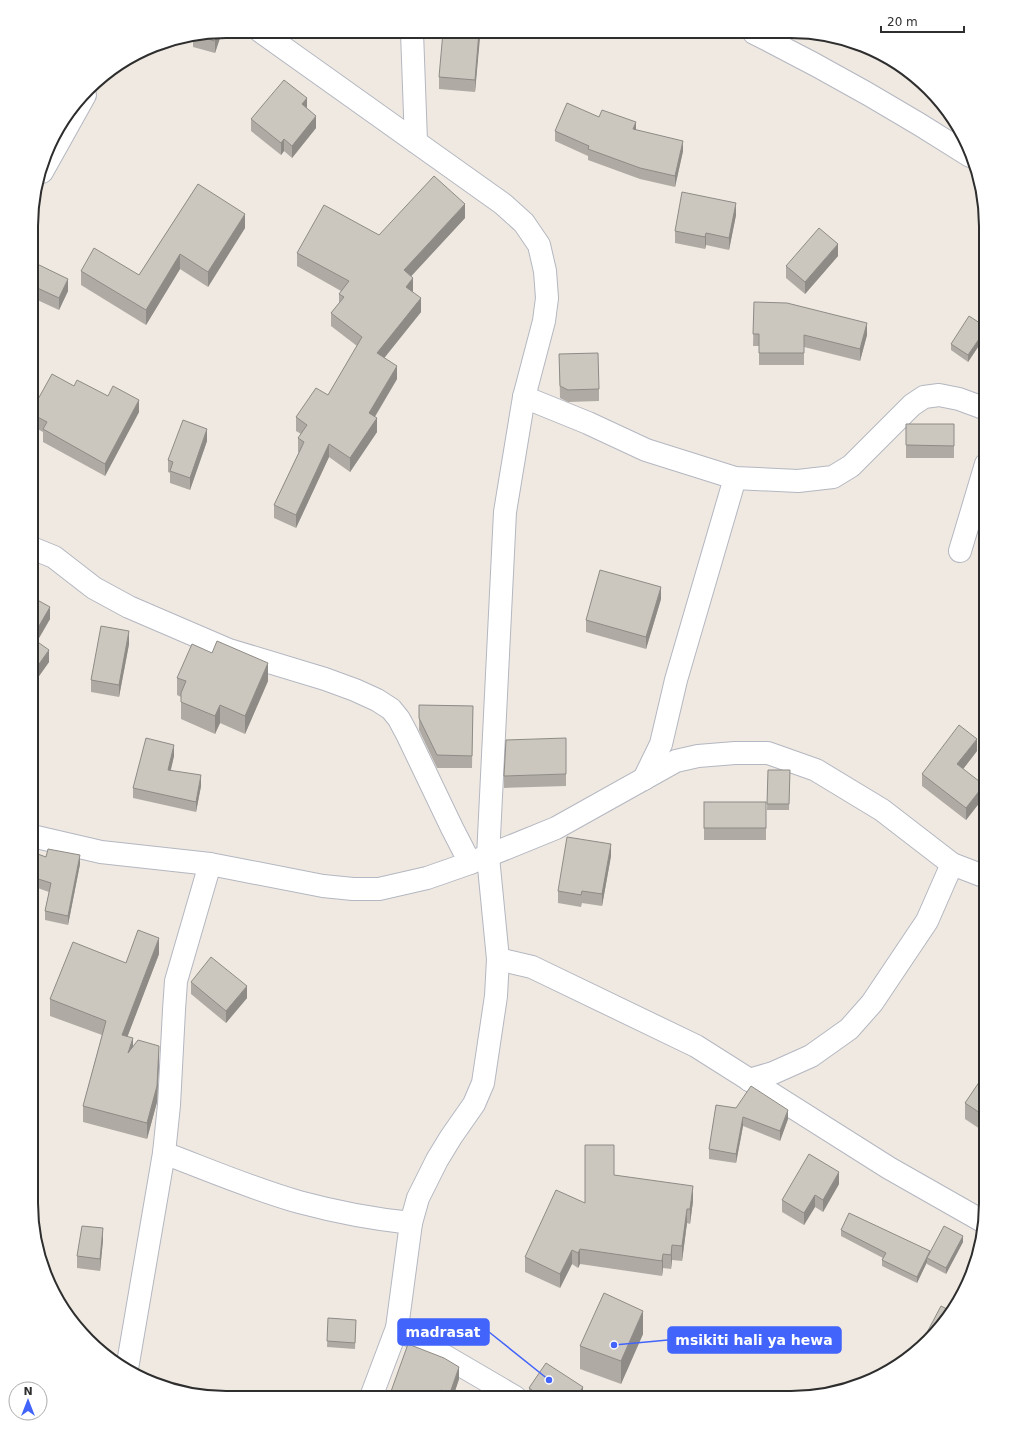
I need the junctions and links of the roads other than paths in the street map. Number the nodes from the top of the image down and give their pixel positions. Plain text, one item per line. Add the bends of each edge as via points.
1 (270, 38) edge
2 (412, 38) edge
3 (765, 38) edge
4 (68, 125) edge
5 (416, 142) junction
6 (964, 152) edge
7 (52, 153) edge
8 (524, 397) junction
9 (979, 406) edge
10 (735, 478) junction
11 (979, 487) edge
12 (38, 550) edge
13 (960, 551) dead end
14 (644, 779) junction
15 (38, 837) edge
16 (479, 860) junction
17 (210, 864) junction
18 (952, 864) junction
19 (979, 874) edge
20 (498, 959) junction
21 (749, 1080) junction
22 (164, 1153) junction
23 (978, 1219) edge
24 (411, 1223) junction
25 (397, 1328) junction
26 (128, 1363) edge
27 (373, 1391) edge
28 (505, 1391) edge

1 - 5 street
2 - 5 street
3 - 6 street via 919,123
4 - 7 street
5 - 8 street via 503,204 524,224 539,245 546,271 547,298 544,321
8 - 10 street via 646,450
8 - 16 street via 505,512
9 - 10 street via 939,395 924,397 912,405 851,466 833,477 798,481
10 - 14 street via 676,680 661,744
11 - 13 street
12 - 16 street via 54,557 94,588 129,606 229,650 356,690 391,709 407,734 452,828
14 - 16 street via 556,828
14 - 18 street via 676,761 698,756 768,753 816,770 882,810
15 - 17 street via 102,852
16 - 17 street via 427,878 379,889 323,886
16 - 20 street
17 - 22 street via 176,981
18 - 19 street
18 - 21 street via 927,921 872,1003 849,1029 811,1056 773,1073
20 - 21 street via 532,967 696,1046
20 - 24 street via 496,996 483,1083 474,1104 437,1160 418,1198
21 - 23 street via 888,1168
22 - 24 street via 300,1202 383,1220
22 - 26 street
24 - 25 street
25 - 27 street
25 - 28 street

